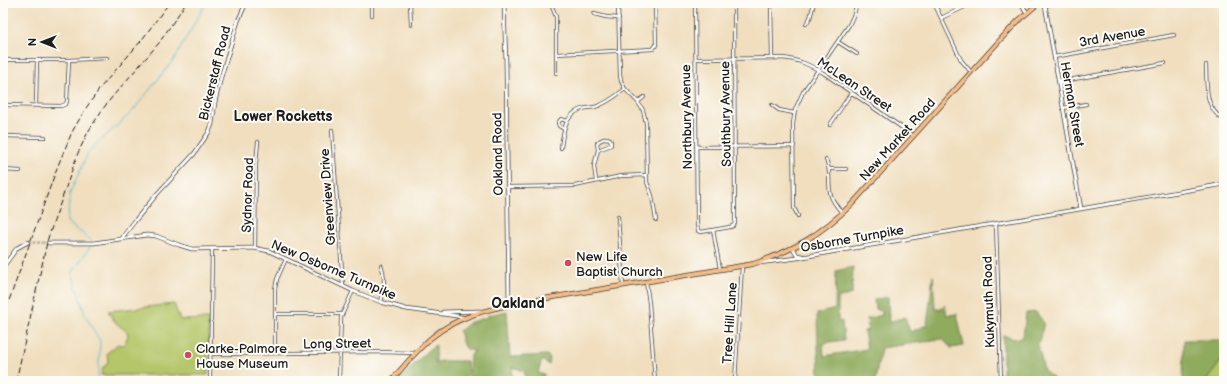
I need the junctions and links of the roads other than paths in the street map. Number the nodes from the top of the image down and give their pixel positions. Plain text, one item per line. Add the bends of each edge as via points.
1 (246, 3) edge
2 (372, 3) edge
3 (410, 3) edge
4 (504, 3) edge
5 (550, 3) edge
6 (618, 3) edge
7 (656, 3) edge
8 (695, 3) edge
9 (734, 3) edge
10 (771, 3) edge
11 (814, 3) edge
12 (857, 3) edge
13 (934, 3) edge
14 (973, 3) edge
15 (1021, 3) edge
16 (1039, 3) edge
17 (1058, 3) edge
18 (1044, 4) edge
19 (1027, 12) junction
20 (594, 14) dead end
21 (372, 15) dead end
22 (619, 18) junction
23 (941, 18) junction
24 (806, 24) dead end
25 (411, 25) dead end
26 (1174, 35) dead end
27 (838, 42) junction
28 (620, 51) junction
29 (556, 54) junction
30 (857, 54) dead end
31 (1054, 57) junction
32 (107, 58) dead end
33 (772, 58) junction
34 (696, 59) junction
35 (734, 59) junction
36 (3, 60) edge
37 (38, 60) junction
38 (69, 60) junction
39 (1164, 63) dead end
40 (1206, 65) dead end
41 (818, 70) junction
42 (971, 72) junction
43 (556, 73) dead end
44 (1059, 82) junction
45 (625, 89) junction
46 (851, 93) junction
47 (644, 97) dead end
48 (3, 98) edge
49 (638, 102) junction
50 (3, 104) edge
51 (1086, 104) dead end
52 (36, 105) junction
53 (772, 105) dead end
54 (1063, 108) junction
55 (794, 113) junction
56 (1224, 120) edge
57 (567, 121) junction
58 (830, 125) dead end
59 (564, 129) junction
60 (332, 130) dead end
61 (3, 136) edge
62 (914, 136) junction
63 (45, 137) dead end
64 (258, 142) dead end
65 (794, 146) junction
66 (735, 147) junction
67 (561, 148) dead end
68 (696, 148) junction
69 (598, 150) junction
70 (826, 160) dead end
71 (829, 169) junction
72 (846, 169) dead end
73 (3, 170) edge
74 (20, 171) dead end
75 (646, 175) junction
76 (596, 181) junction
77 (1224, 184) edge
78 (508, 187) junction
79 (1081, 209) junction
80 (842, 213) junction
81 (798, 216) dead end
82 (618, 217) dead end
83 (656, 220) dead end
84 (996, 223) junction
85 (713, 230) junction
86 (122, 239) junction
87 (28, 243) tunnel mouth
88 (48, 244) tunnel mouth
89 (255, 248) junction
90 (793, 248) junction
91 (212, 249) junction
92 (777, 255) junction
93 (806, 256) junction
94 (286, 259) junction
95 (779, 261) junction
96 (753, 264) junction
97 (381, 265) dead end
98 (742, 266) junction
99 (3, 267) edge
100 (720, 270) junction
101 (646, 282) junction
102 (343, 286) junction
103 (623, 286) junction
104 (353, 290) junction
105 (381, 302) junction
106 (509, 305) junction
107 (483, 311) junction
108 (437, 313) junction
109 (275, 314) junction
110 (342, 314) junction
111 (451, 315) junction
112 (464, 318) junction
113 (456, 322) junction
114 (275, 353) junction
115 (340, 353) junction
116 (415, 353) junction
117 (210, 354) junction
118 (210, 381) edge
119 (339, 381) edge
120 (391, 381) edge
121 (655, 381) edge
122 (735, 381) edge
123 (1001, 381) edge

1 - 86 street, Bickerstaff Road via 218,88 209,132 194,154 157,194
2 - 21 street
3 - 25 street
4 - 78 street, Oakland Road
5 - 29 street via 556,17
6 - 22 street
7 - 28 street via 655,48
8 - 34 street, Northbury Avenue
9 - 35 street, Southbury Avenue
10 - 33 street
11 - 24 street
12 - 27 street via 852,19
13 - 23 street
14 - 23 street
15 - 19 street
16 - 19 main road, New Market Road
17 - 18 street
18 - 31 street, Herman Street
19 - 42 main road, New Market Road
20 - 22 street
22 - 28 street
23 - 42 street via 962,60
26 - 31 street, 3rd Avenue
27 - 30 street
27 - 41 street
28 - 29 street
28 - 45 street via 620,75
29 - 43 street
31 - 44 street, Herman Street
32 - 38 street
33 - 35 street, McLean Street
33 - 41 street, McLean Street via 797,60
34 - 35 street, McLean Street
34 - 68 street, Northbury Avenue
35 - 66 street, Southbury Avenue
36 - 37 street
36 - 48 street
37 - 38 street
37 - 52 street
38 - 52 street via 66,104
39 - 44 street
40 - 56 street via 1208,101 1215,113
41 - 46 street, McLean Street
41 - 55 street via 801,95
42 - 62 main road, New Market Road
44 - 54 street, Herman Street
45 - 49 street
45 - 57 street via 596,107 579,110
46 - 58 street
46 - 62 street, McLean Street
47 - 49 street
49 - 75 street via 646,123
50 - 52 street
51 - 54 street
53 - 55 street via 779,110
54 - 79 street, Herman Street
55 - 65 street
57 - 59 street
57 - 59 street via 558,122
59 - 67 street
60 - 102 street, Greenview Drive
61 - 63 street
62 - 80 main road, New Market Road
64 - 89 street, Sydnor Road
65 - 66 street
65 - 81 street via 795,210
66 - 68 street
66 - 85 street, Southbury Avenue via 736,219 731,227
68 - 85 street, Northbury Avenue via 698,231
69 - 69 street via 597,142 610,139 611,145
69 - 76 street via 594,166
70 - 71 street
71 - 72 street
71 - 80 street via 831,197
73 - 74 street
75 - 76 street
75 - 83 street
76 - 78 street via 568,186
77 - 79 street, Osborne Turnpike
78 - 106 street, Oakland Road
79 - 84 street, Osborne Turnpike
80 - 90 main road, New Market Road via 814,236
82 - 103 street
84 - 93 street, Osborne Turnpike
84 - 123 street, Kukymuth Road
85 - 100 street
86 - 88 street, New Osborne Turnpike
86 - 91 street, New Osborne Turnpike via 150,235 186,248
87 - 99 street via 16,248
89 - 91 street, New Osborne Turnpike
89 - 94 street, New Osborne Turnpike
90 - 92 main road, New Market Road
90 - 93 street via 797,255
91 - 117 street
92 - 95 street
92 - 96 main road, New Market Road
93 - 95 street, Osborne Turnpike
94 - 102 street, New Osborne Turnpike
94 - 109 street via 275,285
95 - 96 street, Osborne Turnpike
96 - 98 main road, Osborne Turnpike
97 - 105 street via 384,274
98 - 100 main road, Osborne Turnpike
98 - 122 street, Tree Hill Lane
100 - 101 main road, Osborne Turnpike
101 - 103 main road, Osborne Turnpike
101 - 121 street
102 - 104 street, New Osborne Turnpike
103 - 106 main road, Osborne Turnpike
104 - 105 street, New Osborne Turnpike
104 - 110 street
105 - 108 street, New Osborne Turnpike via 406,309
106 - 107 main road, Osborne Turnpike
107 - 108 street, New Osborne Turnpike
107 - 112 main road, Osborne Turnpike
108 - 111 street, New Osborne Turnpike
109 - 110 street
109 - 114 street
110 - 115 street
111 - 112 street, New Osborne Turnpike
111 - 113 street
112 - 113 main road, Osborne Turnpike
113 - 116 main road, Osborne Turnpike via 438,333
114 - 115 street, Long Street
114 - 117 street, Long Street
115 - 116 street, Long Street
115 - 119 street
116 - 120 main road, Osborne Turnpike
117 - 118 street

